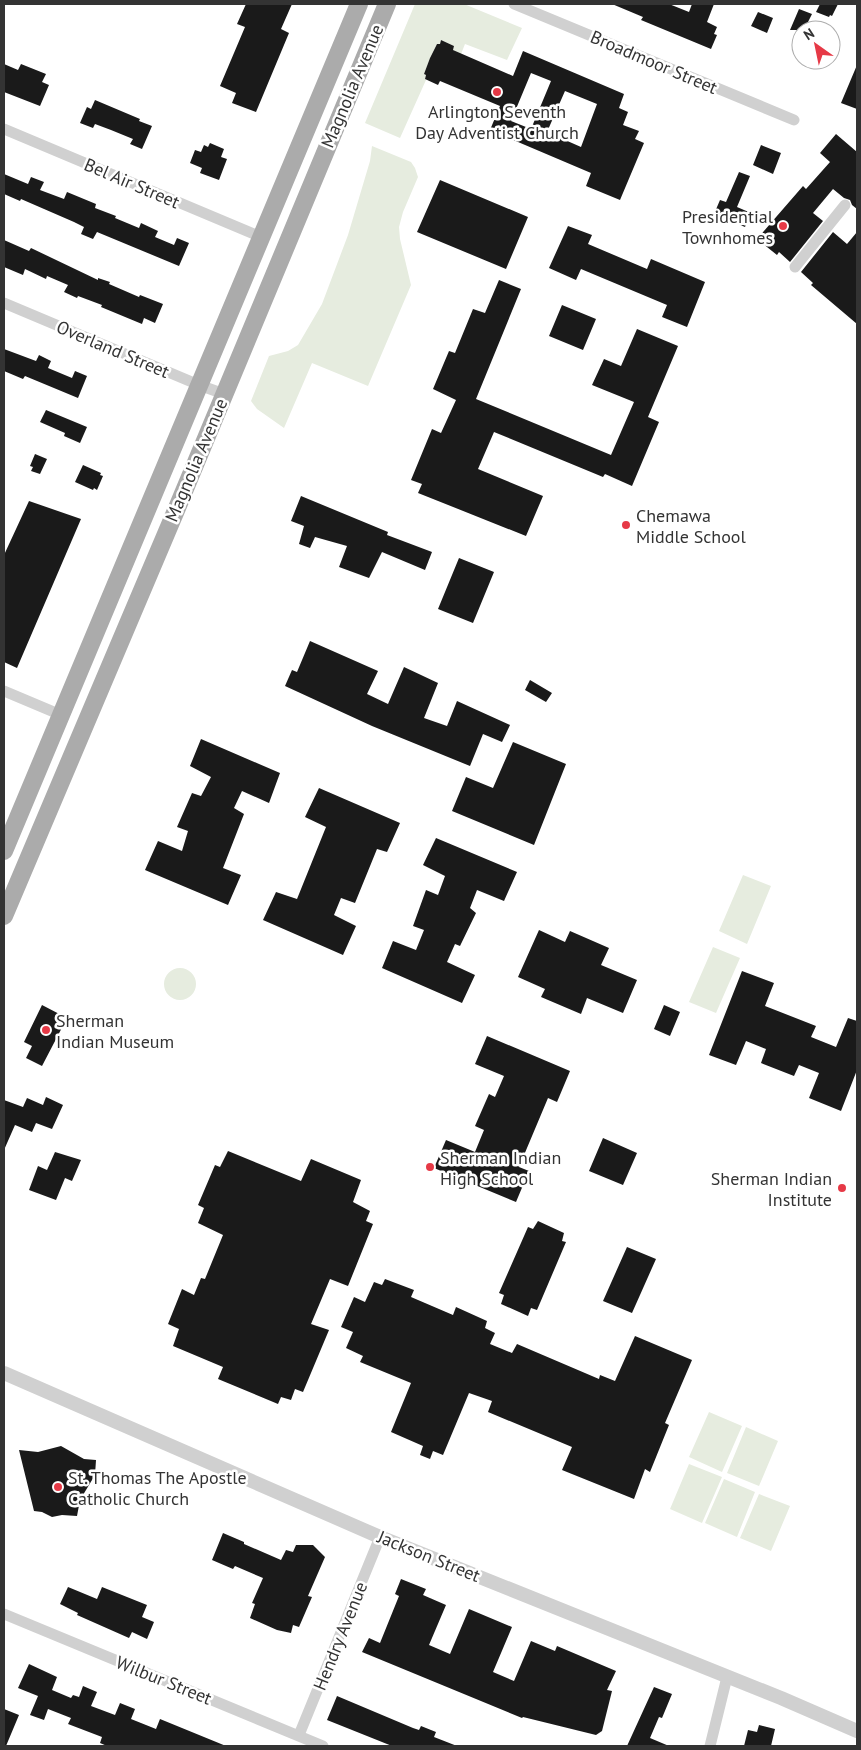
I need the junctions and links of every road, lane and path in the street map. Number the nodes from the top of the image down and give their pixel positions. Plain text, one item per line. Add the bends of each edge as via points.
1 (359, 4) edge
2 (387, 4) edge
3 (514, 4) edge
4 (794, 120) dead end
5 (4, 129) edge
6 (845, 205) dead end
7 (261, 237) junction
8 (794, 267) dead end
9 (4, 303) edge
10 (199, 385) junction
11 (224, 394) junction
12 (4, 691) edge
13 (61, 715) junction
14 (4, 851) edge
15 (4, 913) edge
16 (4, 1373) edge
17 (380, 1537) junction
18 (4, 1614) edge
19 (727, 1677) junction
20 (857, 1731) edge
21 (299, 1735) junction
22 (323, 1746) edge
23 (710, 1746) edge

1 - 7 main road, Magnolia Avenue
2 - 11 main road, Magnolia Avenue
3 - 4 street, Broadmoor Street
5 - 7 street, Bel Air Street
6 - 8 street
7 - 10 main road, Magnolia Avenue
9 - 10 street, Overland Street
10 - 11 street, Overland Street
10 - 13 main road, Magnolia Avenue
11 - 15 main road, Magnolia Avenue
12 - 13 street
13 - 14 main road, Magnolia Avenue
16 - 17 street, Jackson Street
17 - 19 street, Jackson Street
17 - 21 street, Hendry Avenue
18 - 21 street, Wilbur Street
19 - 20 street, Jackson Street
19 - 23 street
21 - 22 street, Wilbur Street

